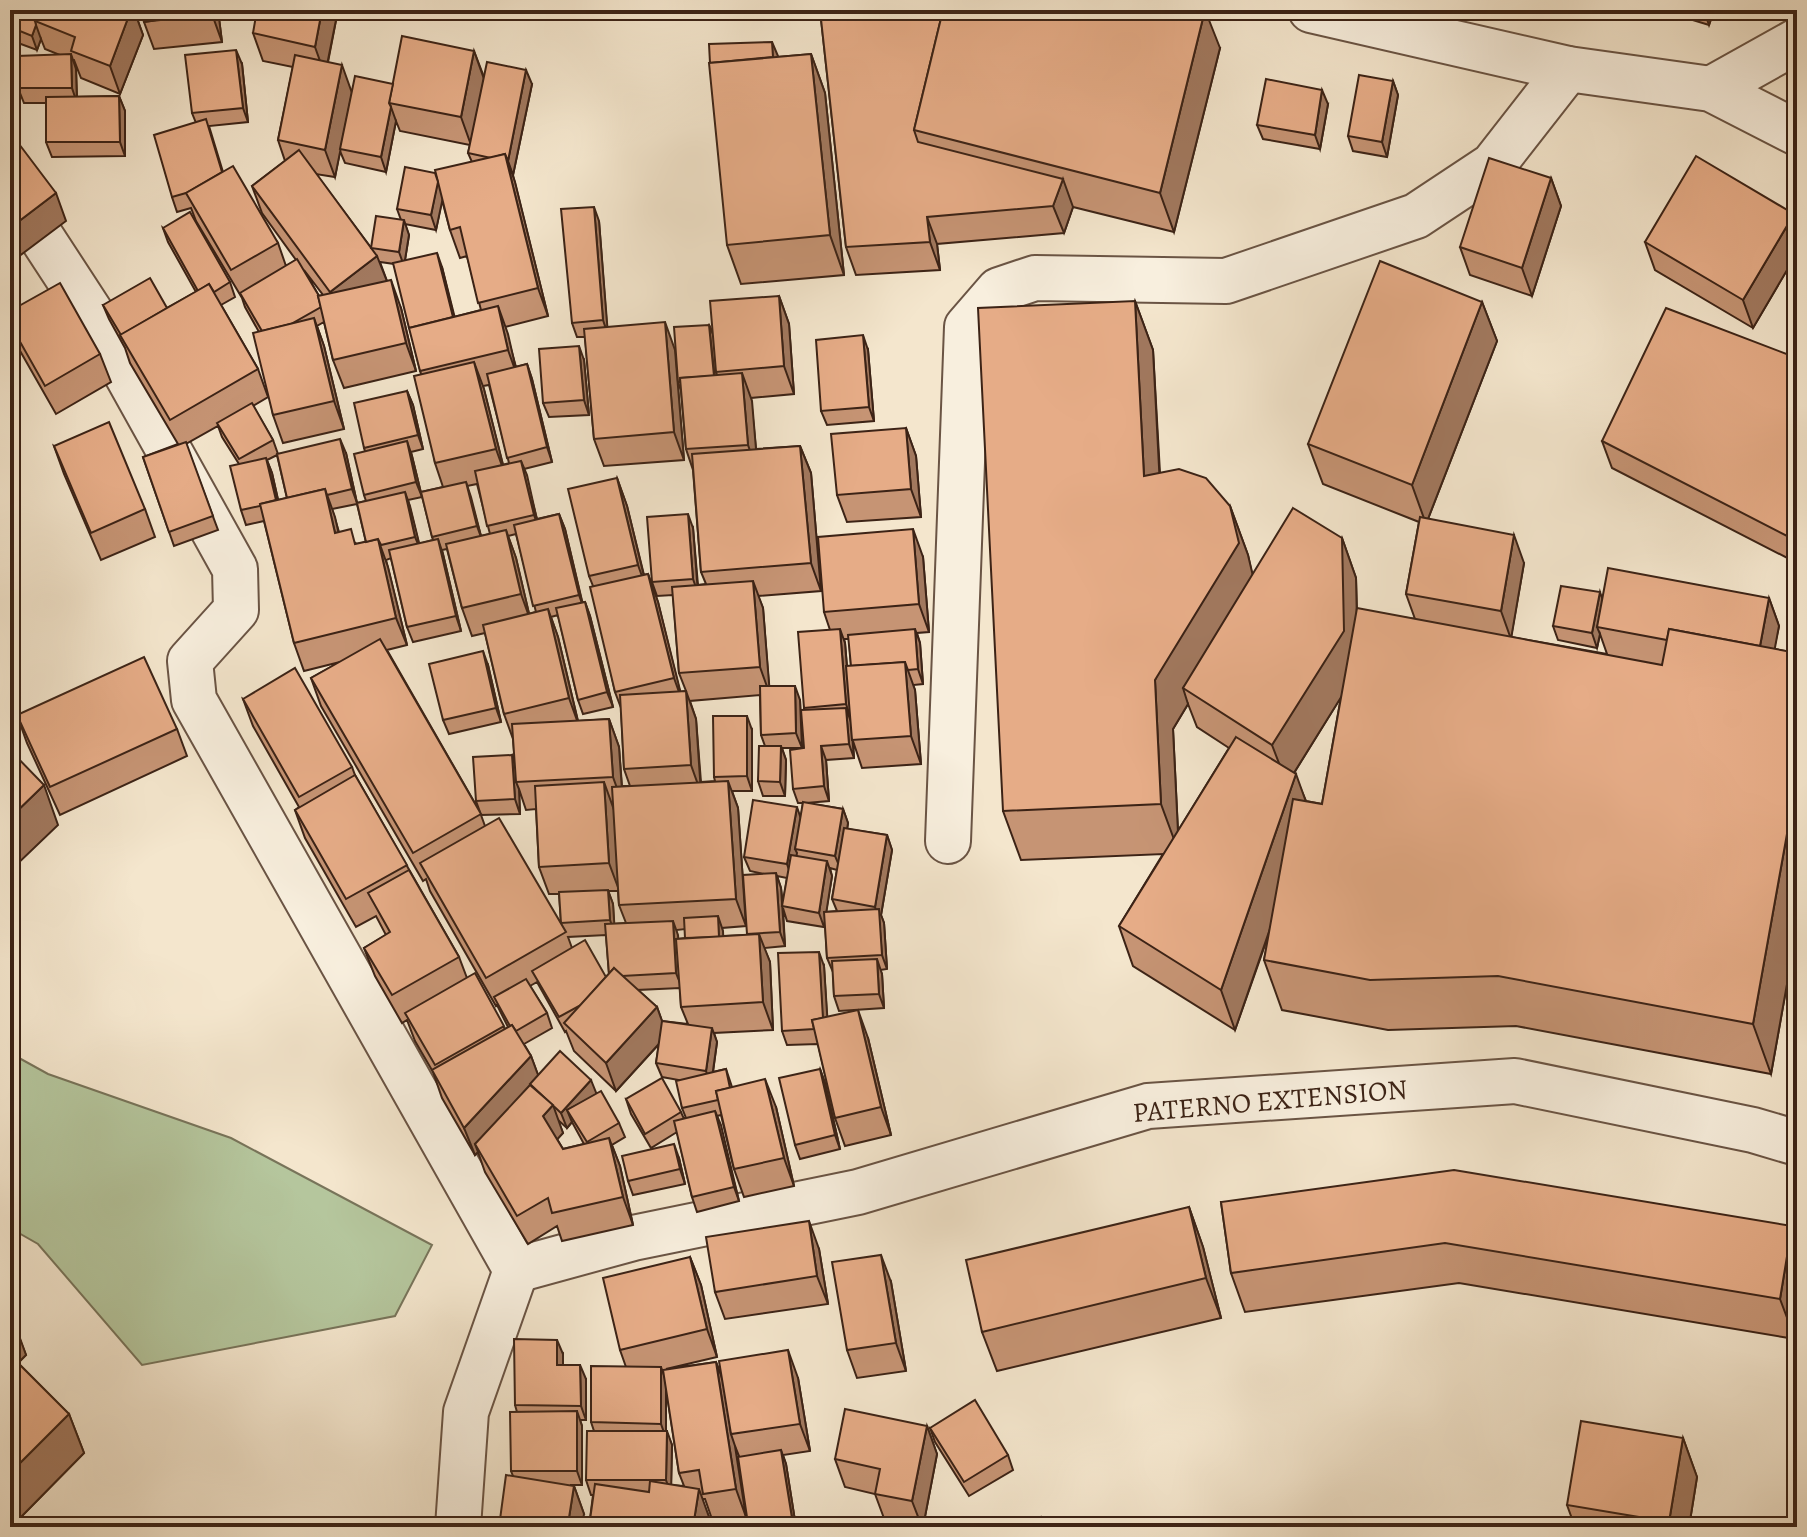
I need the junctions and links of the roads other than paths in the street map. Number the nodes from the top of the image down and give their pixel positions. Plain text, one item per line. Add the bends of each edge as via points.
1 (1311, 10) edge
2 (1797, 41) edge
3 (1568, 69) junction
4 (1711, 89) junction
5 (1797, 133) edge
6 (10, 189) edge
7 (948, 841) dead end
8 (1797, 1143) edge
9 (516, 1270) junction
10 (458, 1527) edge

1 - 3 street
2 - 4 street
3 - 4 street
3 - 7 street via 1493,165 1416,216 1226,281 1035,278 999,290 967,327
4 - 5 street
6 - 9 street via 102,330 235,569 236,610 190,661 194,700
8 - 9 street, PATERNO EXTENSION via 1515,1081 1148,1106 858,1192 633,1238
9 - 10 street via 466,1412

